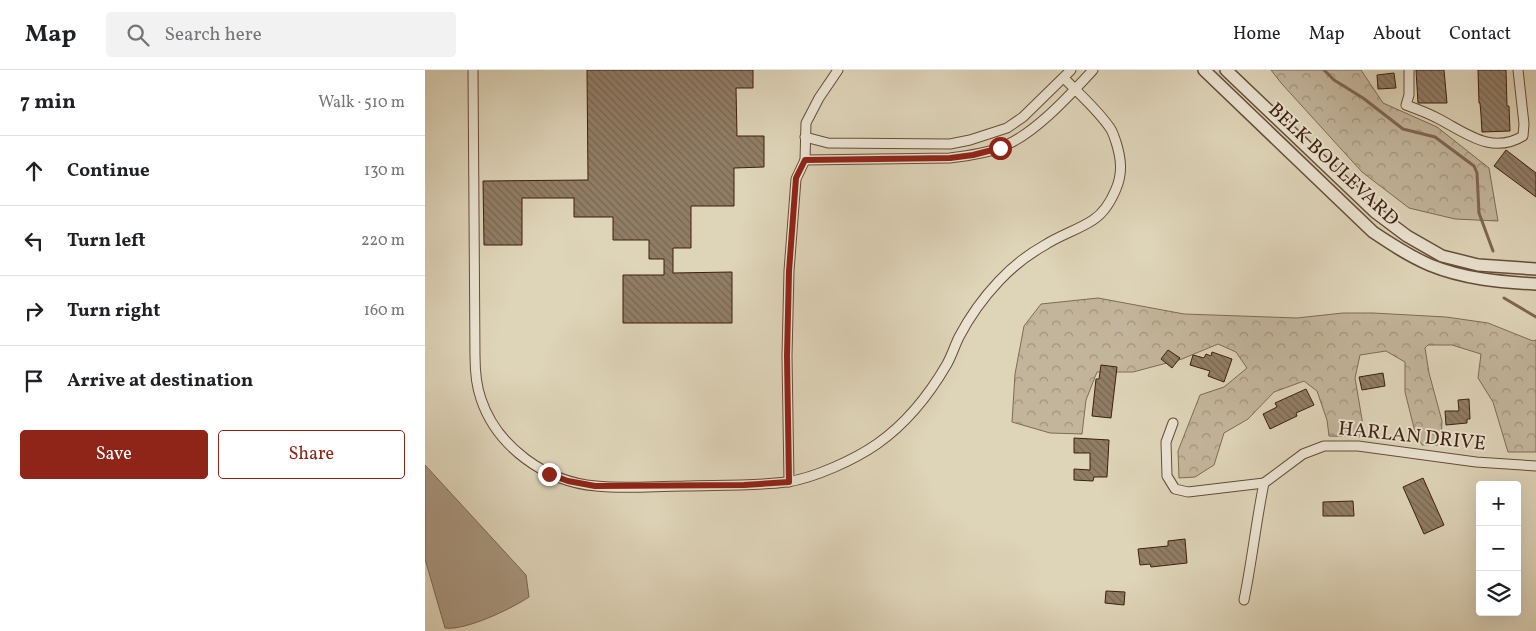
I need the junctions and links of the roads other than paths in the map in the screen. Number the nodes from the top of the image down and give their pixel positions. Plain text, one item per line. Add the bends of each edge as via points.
1 (473, 70) edge
2 (838, 70) edge
3 (1071, 70) edge
4 (1093, 70) edge
5 (1204, 70) edge
6 (1226, 70) edge
7 (1409, 70) edge
8 (1518, 70) edge
9 (1063, 78) junction
10 (1075, 90) junction
11 (805, 137) junction
12 (805, 160) junction
13 (1536, 269) edge
14 (1536, 284) edge
15 (1173, 423) dead end
16 (1536, 466) edge
17 (789, 482) junction
18 (1264, 483) junction
19 (1244, 600) dead end

1 - 17 street via 476,377 481,400 506,442 549,474 595,486
2 - 11 street via 811,112
3 - 9 street
4 - 10 street
5 - 14 street, BELK BOULEVARD via 1373,232 1402,251 1430,265 1467,276 1494,282
6 - 13 street, BELK BOULEVARD via 1375,212 1407,236 1442,256 1478,266
7 - 8 street via 1406,105 1477,140 1498,144 1523,136
9 - 10 street
9 - 11 street via 1023,118 1007,128 970,140 950,144 827,143
10 - 12 street via 1024,135 982,153 950,158
10 - 17 street via 1112,130 1121,156 1119,182 1109,204 1095,219 1015,264 997,283 975,309 949,361 925,398 905,421 877,444 853,458
11 - 12 street
12 - 17 street via 796,178 789,271
15 - 18 street via 1166,442 1167,476 1175,489 1187,492
16 - 18 street, HARLAN DRIVE via 1476,462 1358,446 1324,446 1303,454
18 - 19 street

